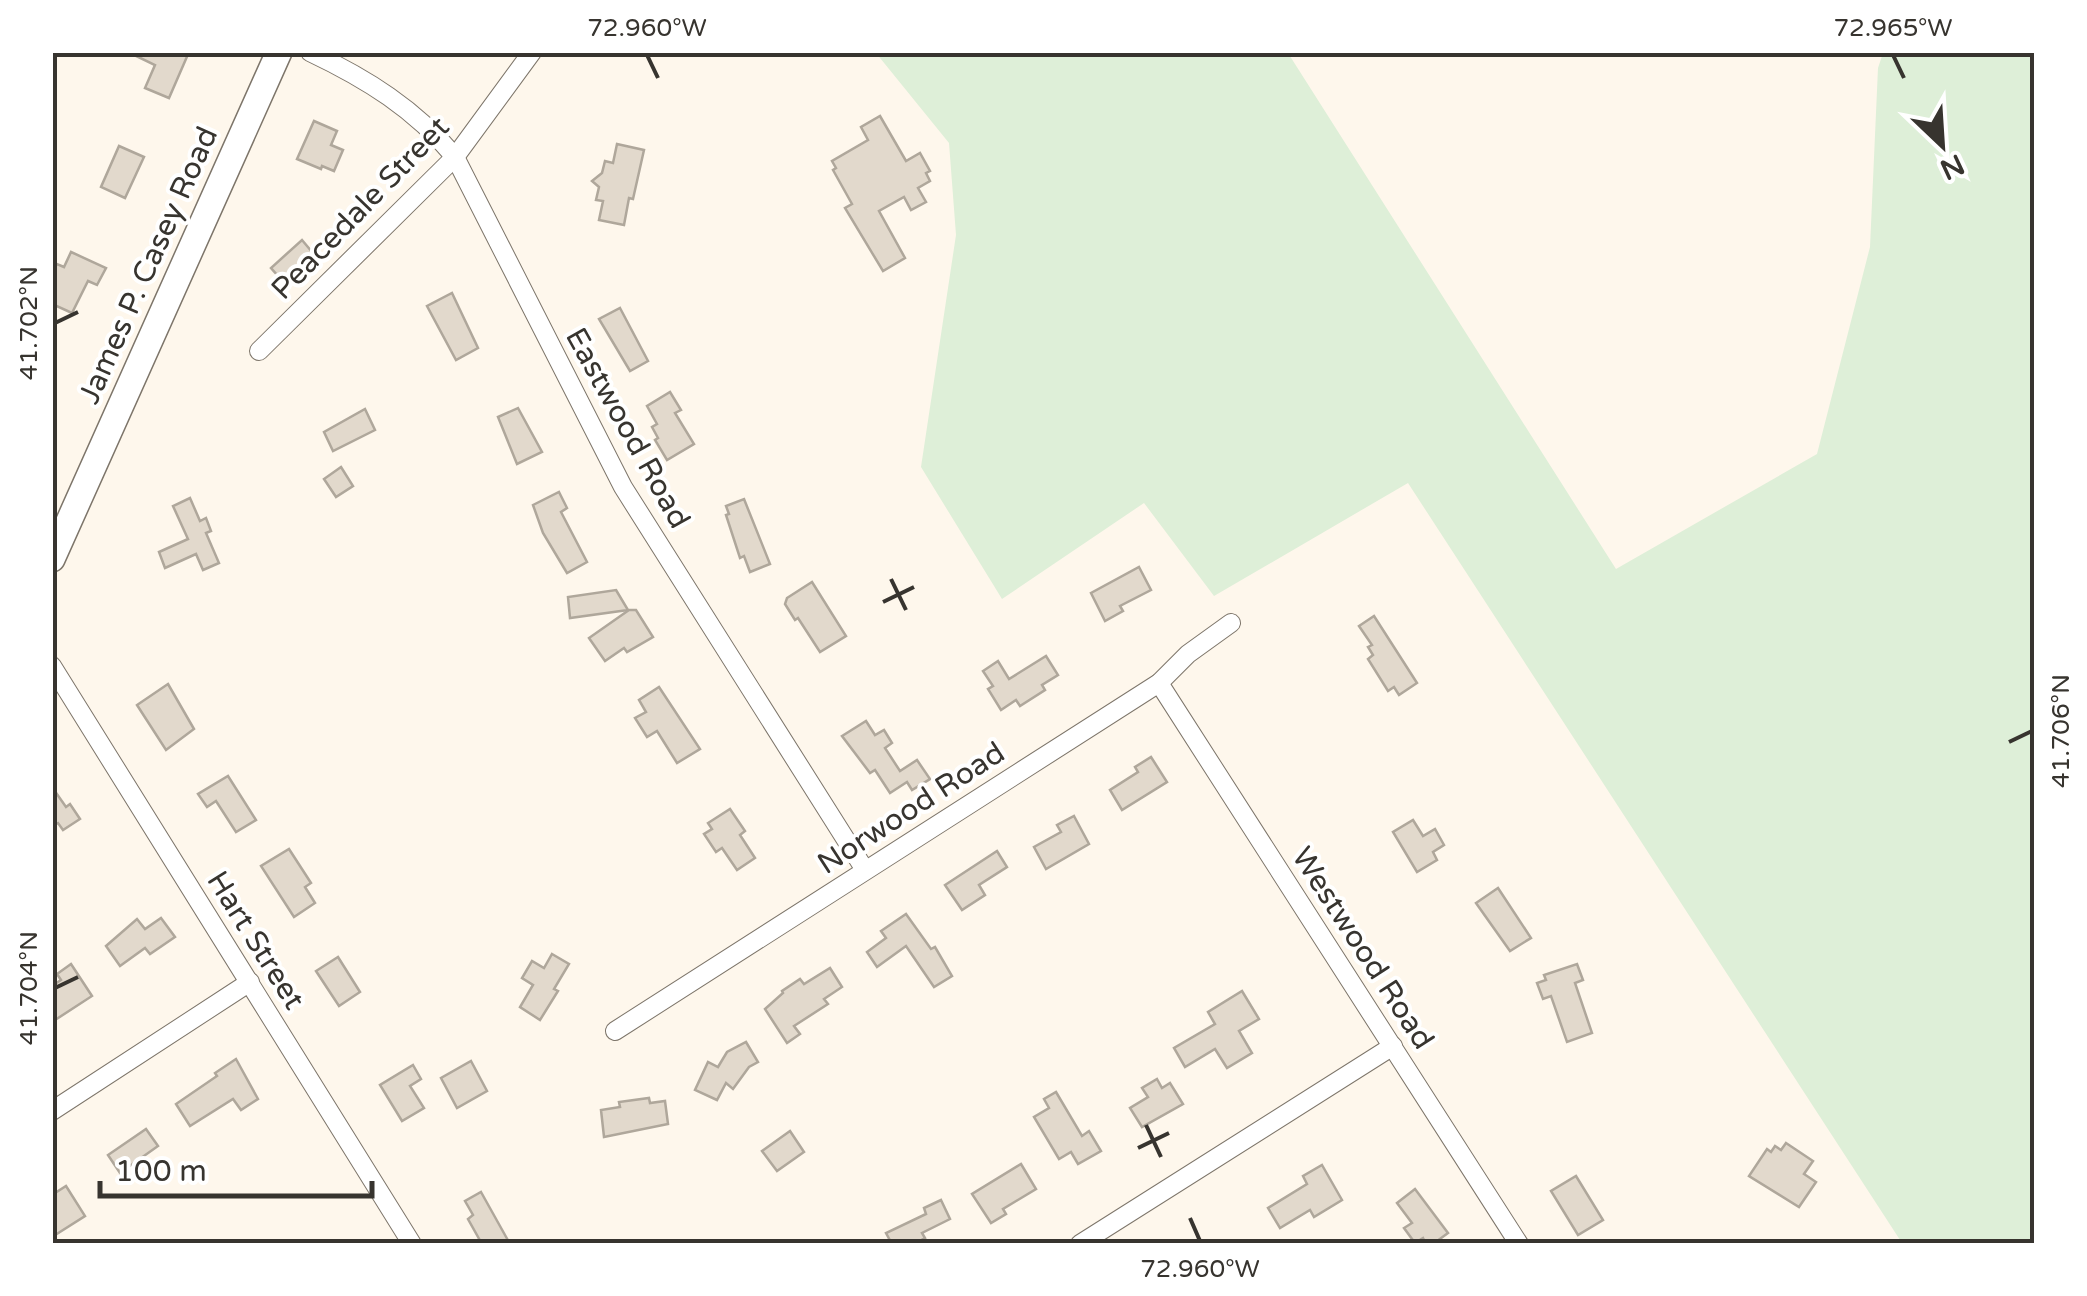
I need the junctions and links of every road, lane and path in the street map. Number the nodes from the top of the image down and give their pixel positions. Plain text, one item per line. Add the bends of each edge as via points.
1 (279, 52) edge
2 (310, 52) edge
3 (532, 52) edge
4 (455, 157) junction
5 (259, 351) dead end
6 (52, 559) edge
7 (1231, 623) dead end
8 (52, 666) edge
9 (1159, 682) junction
10 (865, 870) junction
11 (250, 982) junction
12 (614, 1031) dead end
13 (1394, 1046) junction
14 (52, 1111) edge
15 (412, 1244) edge
16 (1080, 1244) edge
17 (1519, 1244) edge

1 - 6 main road, James P. Casey Road
2 - 4 street, Eastwood Road via 364,78 428,125
3 - 4 street, Peacedale Street
4 - 5 street, Peacedale Street
4 - 10 street, Eastwood Road via 622,487
7 - 9 street, Norwood Road
8 - 11 street, Hart Street
9 - 10 street, Norwood Road
9 - 13 street, Westwood Road
10 - 12 street, Norwood Road
11 - 14 street
11 - 15 street, Hart Street
13 - 16 street
13 - 17 street, Westwood Road

